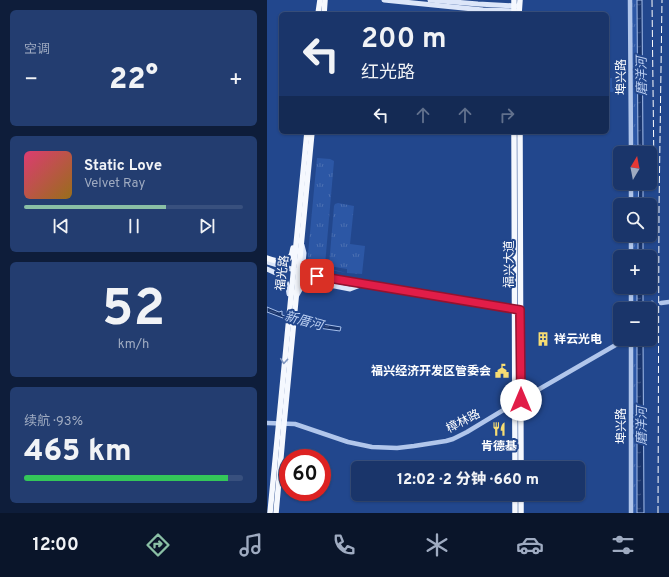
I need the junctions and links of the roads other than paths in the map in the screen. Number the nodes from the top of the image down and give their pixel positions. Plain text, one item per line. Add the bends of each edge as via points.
1 (320, 0) edge
2 (325, 0) edge
3 (384, 0) edge
4 (430, 0) edge
5 (630, 0) edge
6 (517, 8) edge
7 (318, 12) edge
8 (324, 12) edge
9 (307, 134) edge
10 (312, 134) edge
11 (514, 134) edge
12 (520, 134) edge
13 (631, 146) edge
14 (298, 225) junction
15 (302, 242) junction
16 (267, 258) edge
17 (267, 262) edge
18 (267, 269) edge
19 (296, 271) junction
20 (353, 282) junction
21 (363, 284) junction
22 (296, 296) junction
23 (290, 300) junction
24 (669, 302) edge
25 (661, 303) dead end
26 (517, 310) junction
27 (615, 346) edge
28 (631, 346) edge
29 (518, 401) junction
30 (267, 423) edge
31 (281, 424) junction
32 (515, 461) edge
33 (521, 461) edge
34 (273, 479) junction
35 (267, 496) edge
36 (277, 499) junction
37 (515, 501) edge
38 (521, 501) edge
39 (270, 513) edge
40 (276, 513) edge
41 (279, 513) edge
42 (515, 513) edge
43 (521, 513) edge
44 (631, 513) edge

1 - 7 main road
2 - 8 main road
3 - 6 main road via 483,10
4 - 6 main road
5 - 13 street, 埠兴路
9 - 14 main road, 福光路
10 - 15 main road, 福光路
11 - 26 main road, 福兴大道
12 - 26 main road, 福兴大道
14 - 16 main road via 290,258 281,262
14 - 19 main road, 福光路
15 - 19 main road, 福光路
15 - 20 main road via 303,263 307,268
17 - 19 main road
18 - 23 main road via 285,279 289,287
19 - 20 main road
19 - 22 main road, 福光路
19 - 23 main road, 福光路
20 - 21 main road
21 - 22 main road via 350,289 309,281
21 - 26 main road
22 - 31 main road, 福光路
23 -> 31 main road, 福光路
24 - 25 street
26 - 29 main road, 福兴大道
27 - 29 street, 樟林路
28 - 44 street, 埠兴路
29 - 31 street, 樟林路 via 453,439 397,448 358,445 298,425
29 - 32 main road, 福兴大道
29 - 33 main road, 福兴大道
30 - 31 street, 樟林路
31 - 34 main road, 福光路
31 - 36 main road, 福光路
34 - 35 main road
34 - 39 main road, 福光路
36 - 40 main road, 福光路
36 - 41 main road
37 - 42 main road
38 - 43 main road

